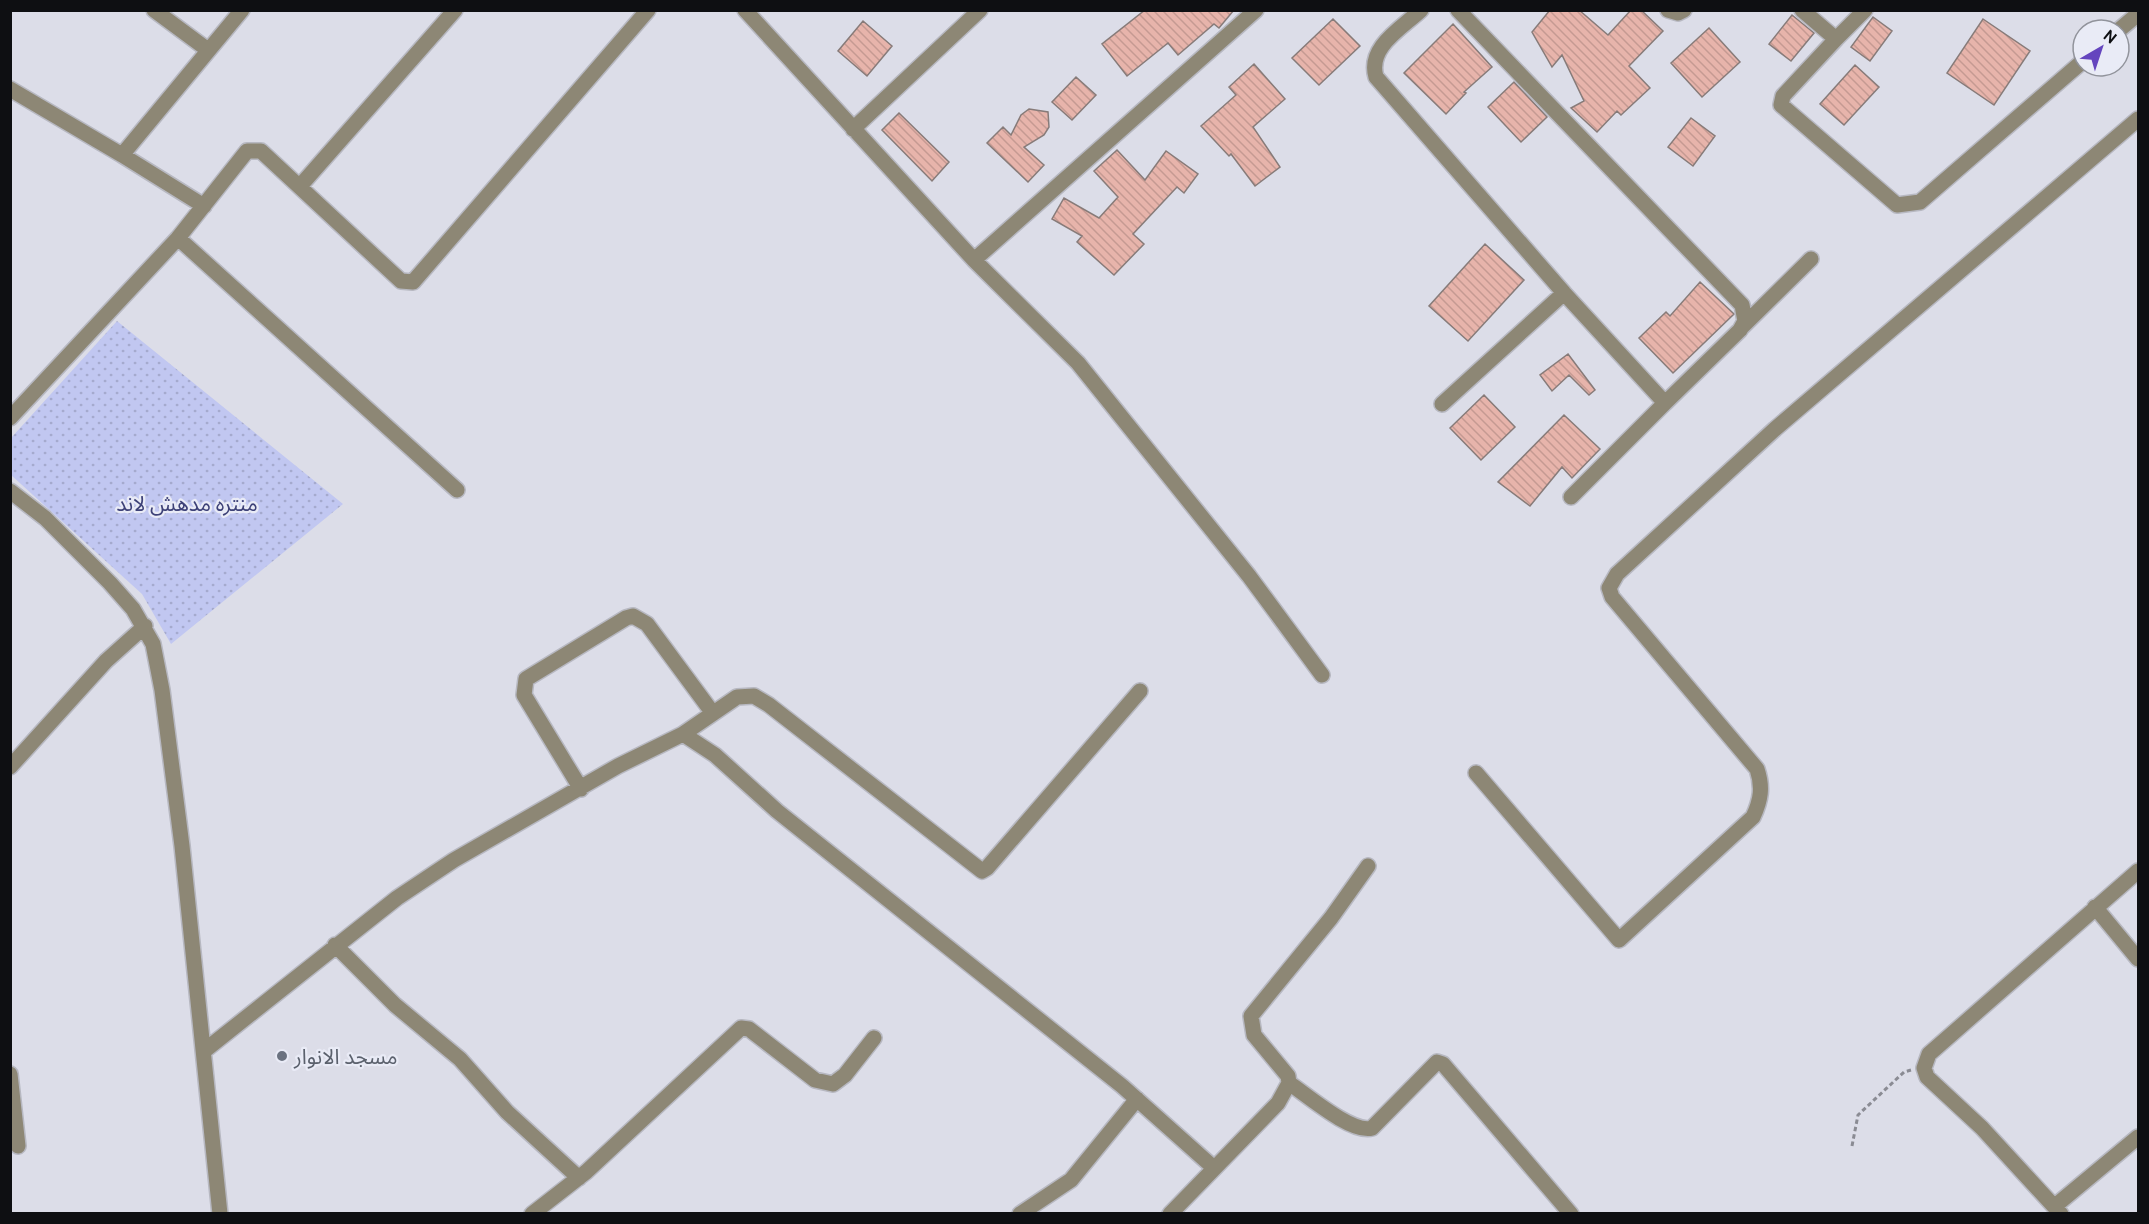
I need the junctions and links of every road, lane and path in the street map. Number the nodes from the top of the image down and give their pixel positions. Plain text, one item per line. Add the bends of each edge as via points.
1 (154, 10) edge
2 (243, 10) edge
3 (455, 10) edge
4 (648, 10) edge
5 (745, 10) edge
6 (980, 10) edge
7 (1256, 10) edge
8 (1421, 10) edge
9 (1458, 10) edge
10 (1668, 10) edge
11 (1684, 10) edge
12 (1802, 10) edge
13 (1865, 10) edge
14 (1836, 39) junction
15 (208, 50) junction
16 (2071, 71) edge
17 (10, 89) edge
18 (2139, 119) edge
19 (853, 129) junction
20 (122, 155) junction
21 (301, 185) junction
22 (204, 207) junction
23 (178, 238) junction
24 (1811, 259) dead end
25 (974, 260) junction
26 (1564, 293) junction
27 (1740, 330) junction
28 (1665, 403) junction
29 (1442, 404) dead end
30 (10, 418) edge
31 (10, 490) edge
32 (457, 490) dead end
33 (1571, 497) dead end
34 (145, 626) junction
35 (1322, 675) dead end
36 (1140, 692) dead end
37 (712, 712) junction
38 (682, 734) junction
39 (10, 767) edge
40 (1476, 773) dead end
41 (581, 789) junction
42 (1368, 866) dead end
43 (2139, 871) edge
44 (2095, 907) junction
45 (335, 945) junction
46 (2139, 959) edge
47 (874, 1038) dead end
48 (204, 1051) junction
49 (1924, 1068) junction
50 (10, 1074) edge
51 (1289, 1083) junction
52 (1137, 1099) junction
53 (2139, 1137) edge
54 (18, 1146) dead end
55 (1852, 1146) dead end
56 (1214, 1168) junction
57 (579, 1178) junction
58 (2058, 1210) edge
59 (223, 1211) edge
60 (532, 1214) edge
61 (1020, 1214) edge
62 (1170, 1214) edge
63 (1571, 1214) edge

1 - 15 street
2 - 15 street
3 - 21 street
4 - 21 street via 413,282 401,280
5 - 19 street
6 - 19 street
7 - 25 street
8 - 26 street via 1377,51 1372,65 1376,77
9 - 27 street via 1742,305 1745,321
10 - 11 street
12 - 14 street
13 - 14 street
14 - 16 street via 1783,96 1781,105 1897,205 1920,202
15 - 20 street
17 - 20 street
18 - 40 street via 1775,429 1617,574 1609,588 1612,597 1757,769 1761,796 1753,817 1619,940
19 - 25 street
20 - 22 street
21 - 22 street via 254,149 248,151
22 - 23 street
23 - 30 street
23 - 32 street
24 - 27 street
25 - 35 street via 1078,363 1249,576
26 - 28 street
26 - 29 street
27 - 28 street
28 - 33 street
31 - 34 street via 45,518 110,583
34 - 39 street via 106,661
34 - 48 street via 153,644 162,690
36 - 37 street via 982,870 754,696 737,697
37 - 38 street
37 - 41 street via 647,624 633,616 626,618 526,679 523,688
38 - 41 street
38 - 52 street via 715,755 777,811
41 - 45 street via 454,861
42 - 51 street via 1251,1016 1254,1035 1288,1076
43 - 44 street
44 - 46 street
44 - 49 street via 1929,1054
45 - 48 street
45 - 57 street via 395,1005 460,1059 507,1112
47 - 57 street via 840,1081 833,1084 823,1083 749,1029 741,1028
48 - 59 street
49 - 55 path via 1904,1072 1858,1115
49 - 58 street via 1927,1077 1982,1128
50 - 54 street
51 - 56 street via 1278,1103
51 - 63 street via 1346,1122 1368,1129 1433,1065 1443,1064
52 - 56 street
52 - 61 street via 1071,1180
53 - 58 street
56 - 62 street
57 - 60 street

